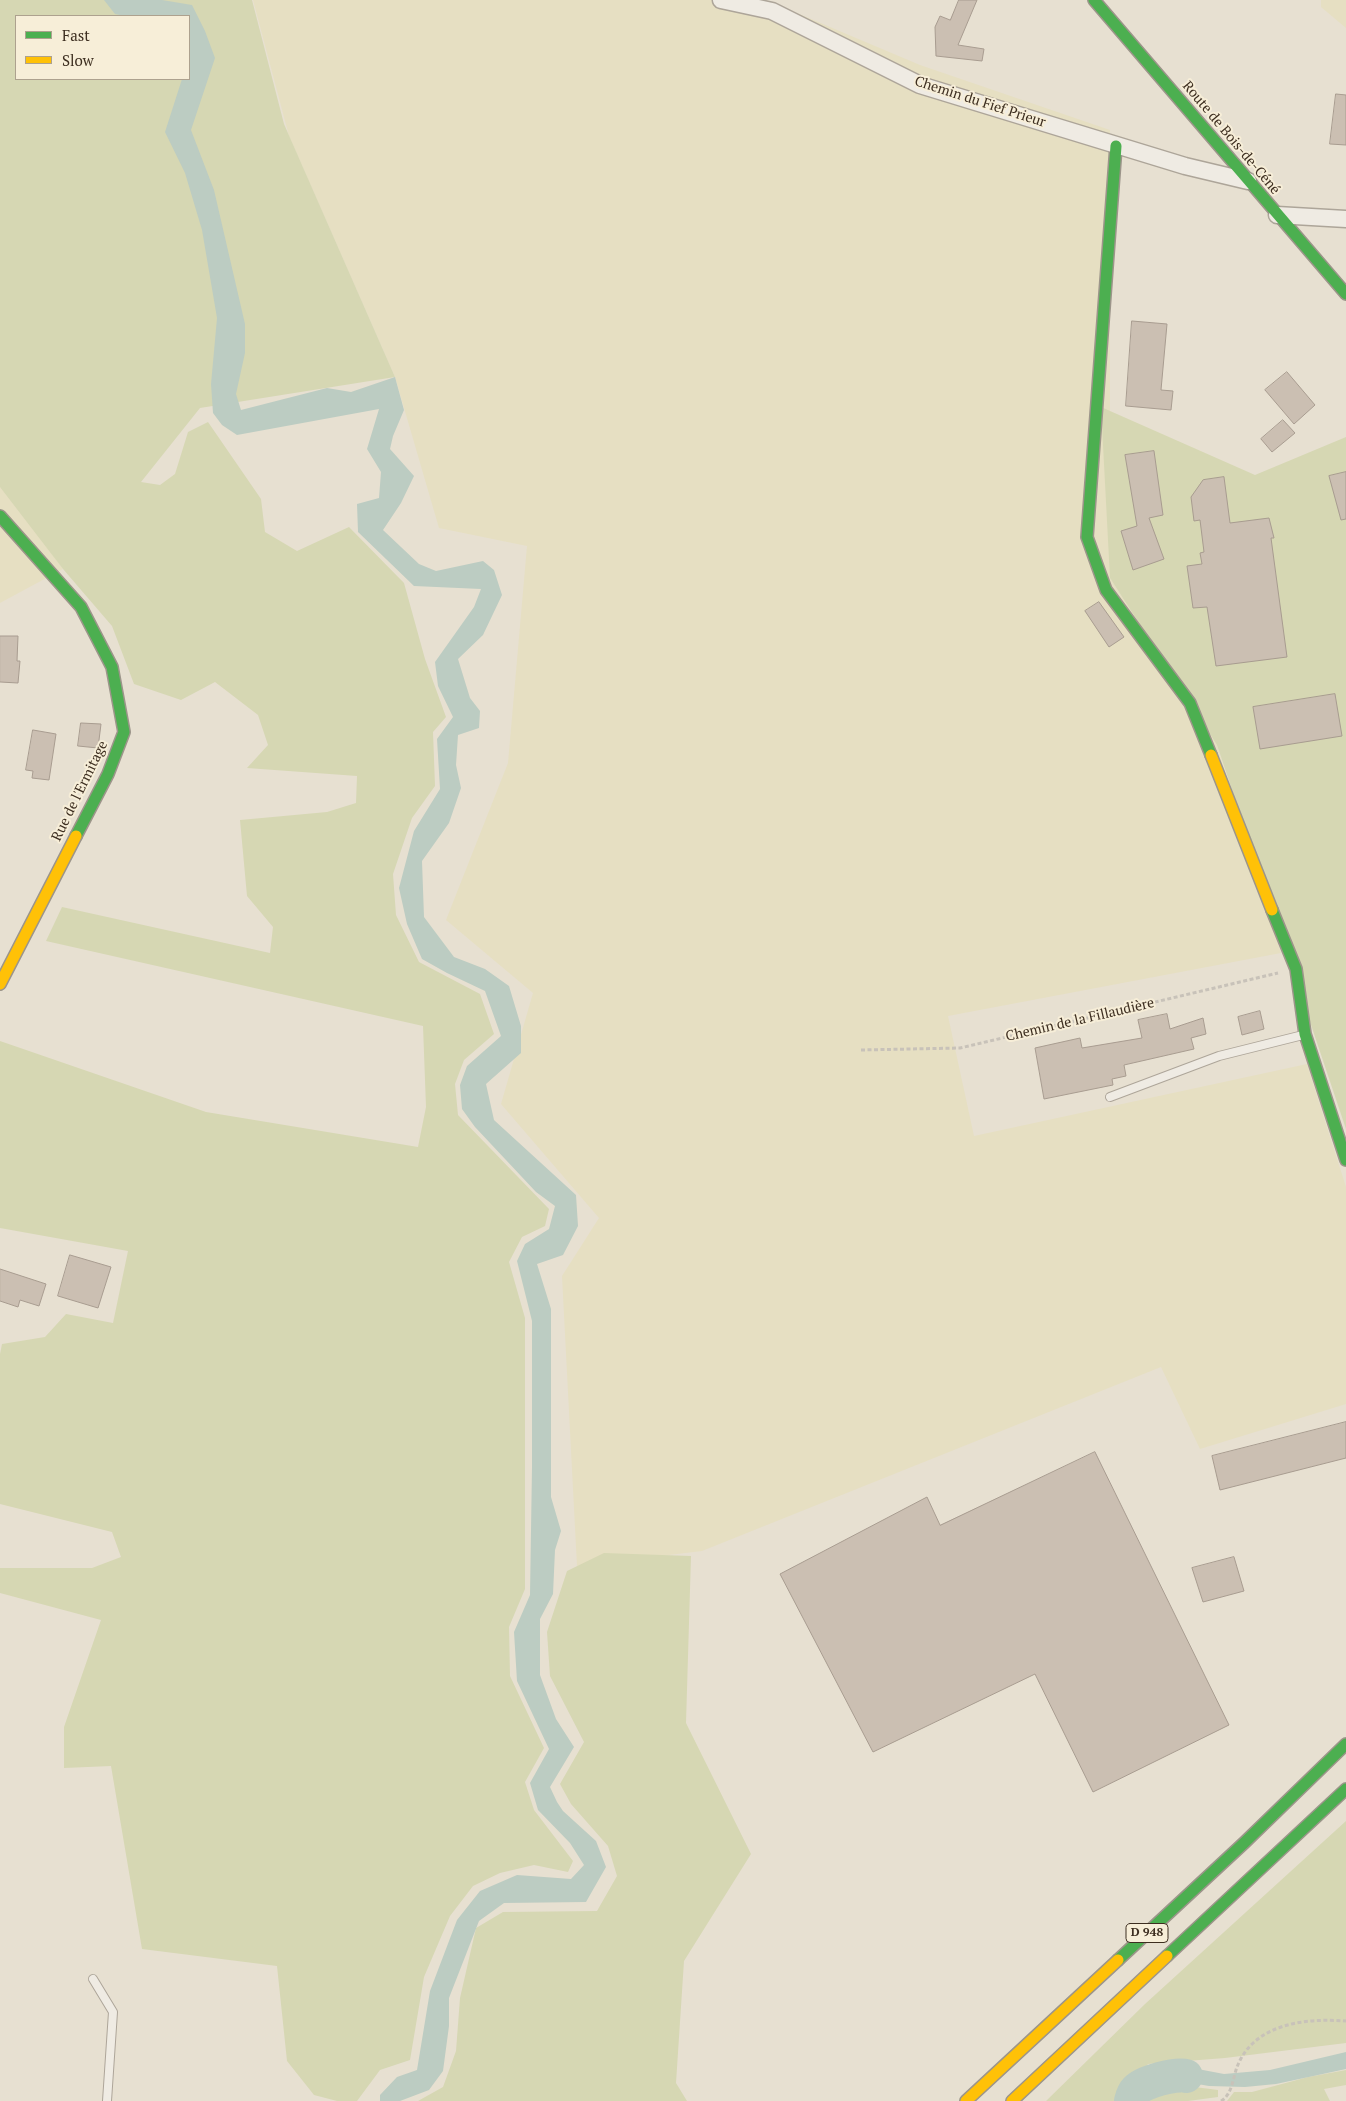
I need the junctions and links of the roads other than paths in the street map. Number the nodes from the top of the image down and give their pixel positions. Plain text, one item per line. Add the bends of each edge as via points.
1 (721, 0) edge
2 (1094, 0) edge
3 (1116, 146) junction
4 (1248, 181) junction
5 (1277, 215) junction
6 (1346, 219) edge
7 (1346, 294) edge
8 (0, 516) edge
9 (0, 984) edge
10 (1305, 1034) junction
11 (1110, 1097) dead end
12 (1346, 1160) edge
13 (1346, 1744) edge
14 (1346, 1789) edge
15 (93, 1979) dead end
16 (107, 2101) edge
17 (966, 2101) edge
18 (1012, 2101) edge

1 - 3 street, Chemin du Fief Prieur via 772,11 920,84
2 - 4 main road, Route de Bois-de-Céné
3 - 4 street, Chemin du Fief Prieur
3 - 10 main road via 1087,537 1106,590 1190,703 1296,969
4 - 5 main road, Route de Bois-de-Céné
5 - 6 street
5 - 7 main road, Route de Bois-de-Céné
8 - 9 main road, Rue de l'Ermitage via 80,607 112,667 124,732 108,774
10 - 11 lane via 1218,1056
10 - 12 main road
13 - 17 main road, D 948
14 - 18 main road, D 948
15 - 16 lane via 113,2012

